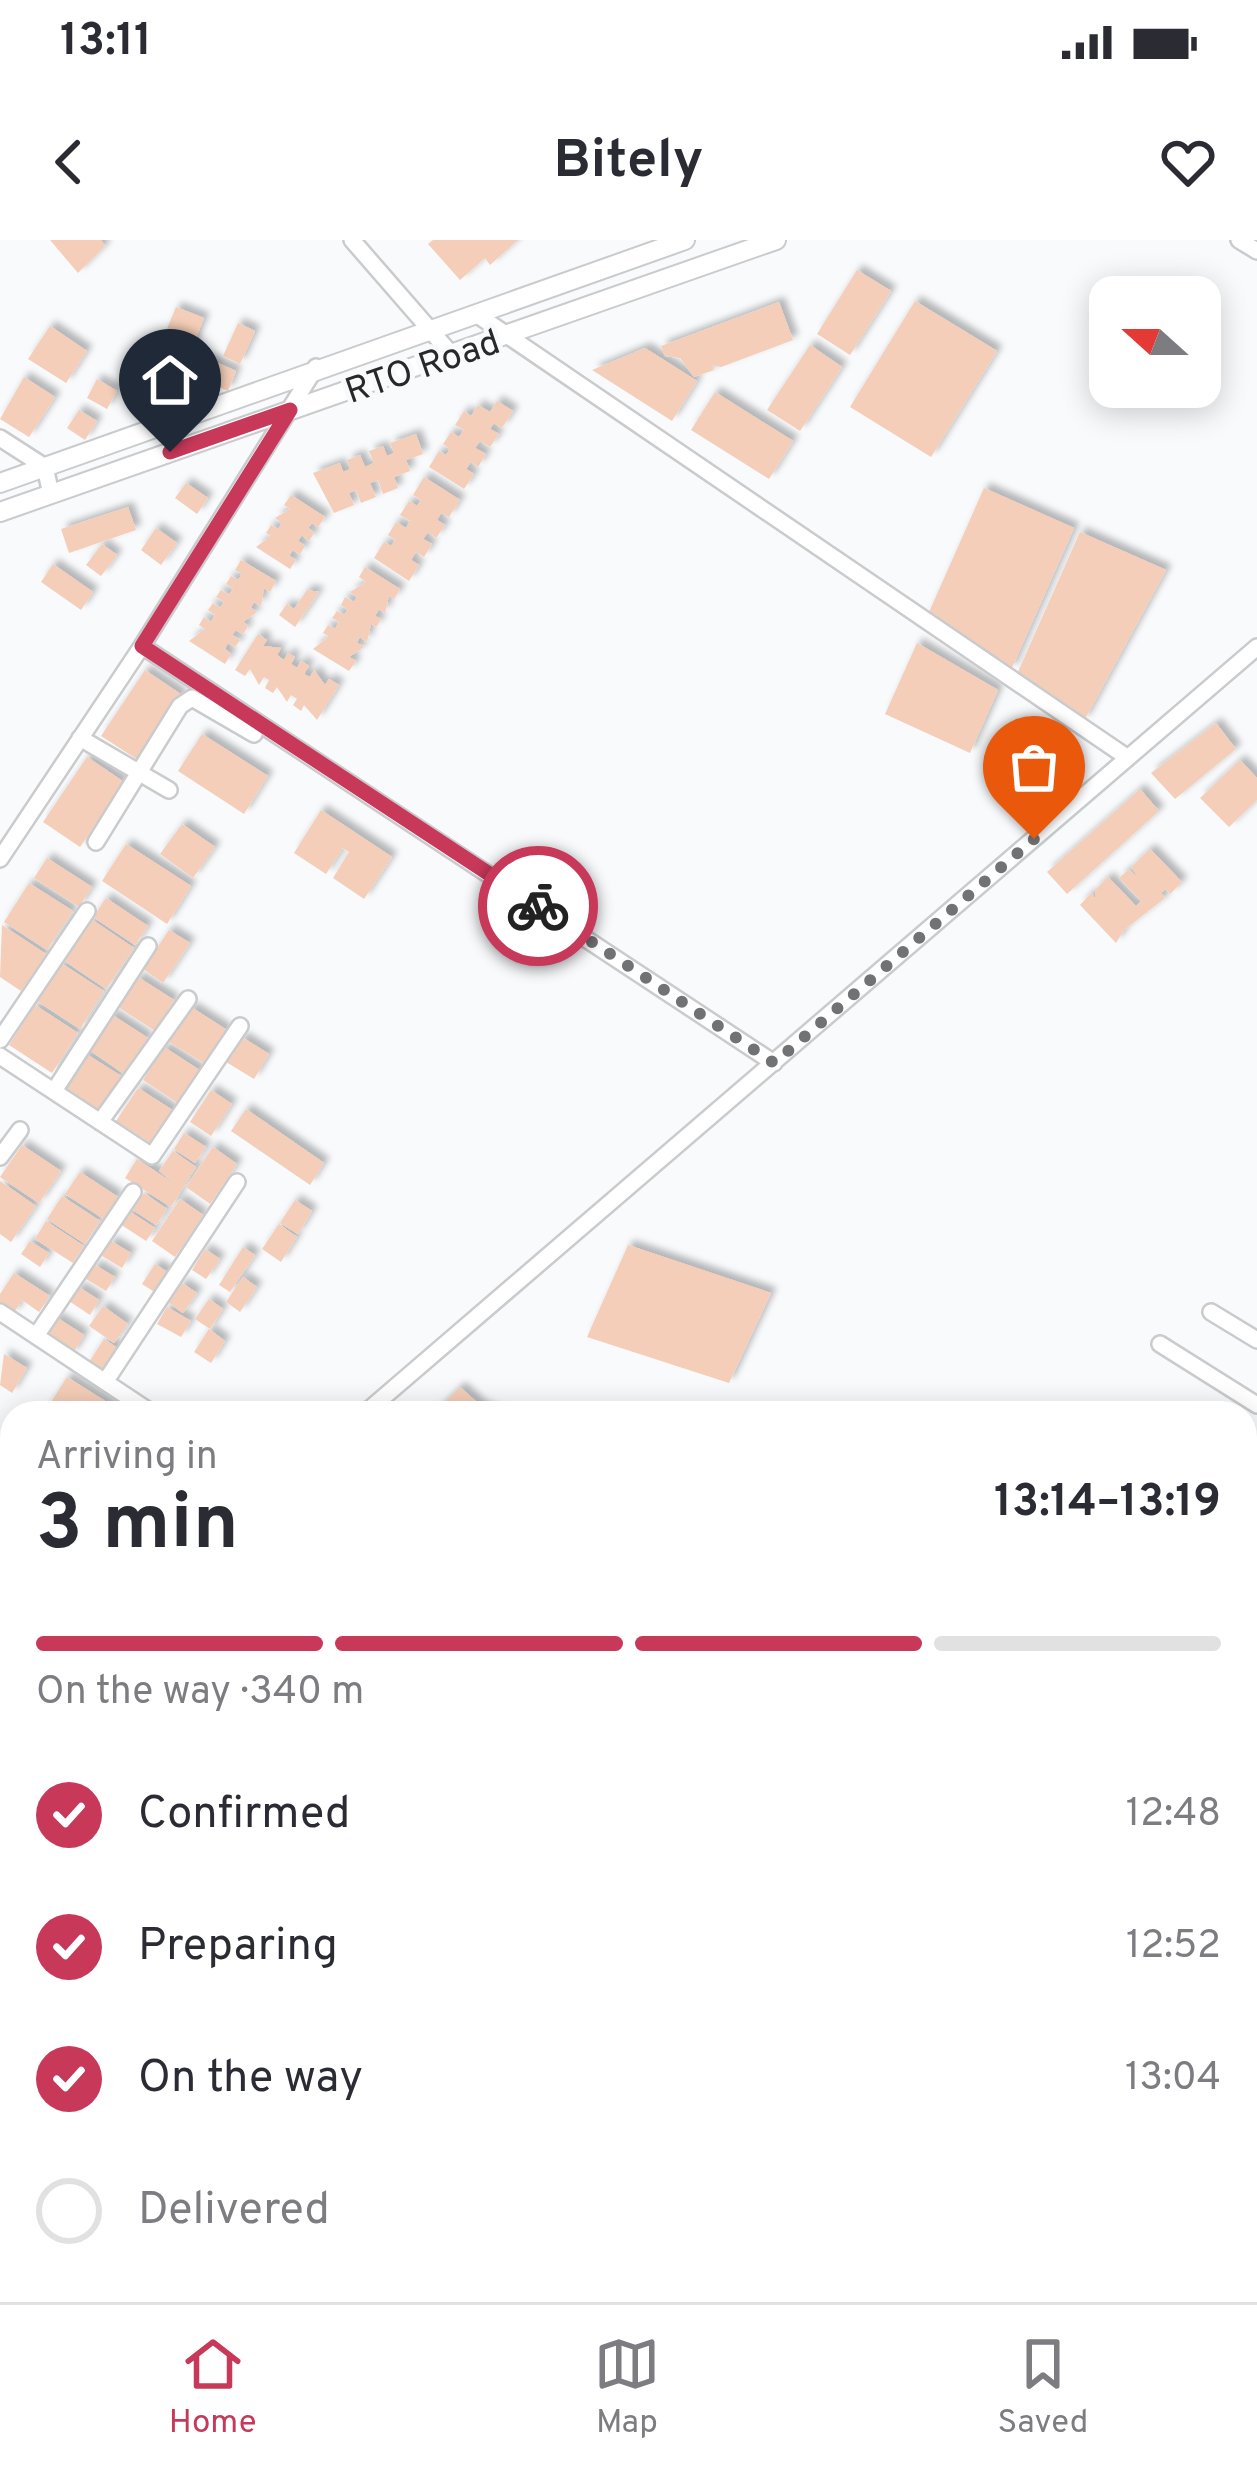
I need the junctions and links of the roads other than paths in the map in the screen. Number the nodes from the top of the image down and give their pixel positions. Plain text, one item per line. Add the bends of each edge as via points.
1 (352, 240) edge
2 (685, 240) edge
3 (776, 240) edge
4 (1239, 240) edge
5 (1257, 251) edge
6 (476, 314) junction
7 (430, 330) junction
8 (507, 336) junction
9 (452, 355) junction
10 (316, 367) junction
11 (290, 410) junction
12 (0, 438) edge
13 (45, 467) junction
14 (0, 483) edge
15 (51, 494) junction
16 (0, 512) edge
17 (142, 646) junction
18 (1257, 646) edge
19 (254, 734) dead end
20 (80, 738) junction
21 (1128, 758) junction
22 (140, 774) junction
23 (169, 790) dead end
24 (96, 842) dead end
25 (0, 859) edge
26 (87, 911) dead end
27 (148, 946) dead end
28 (188, 999) dead end
29 (241, 1027) dead end
30 (0, 1040) edge
31 (0, 1056) edge
32 (774, 1063) junction
33 (54, 1091) junction
34 (100, 1122) junction
35 (20, 1130) dead end
36 (0, 1157) edge
37 (237, 1182) dead end
38 (133, 1192) dead end
39 (0, 1312) edge
40 (1211, 1312) dead end
41 (36, 1336) junction
42 (1257, 1340) edge
43 (1160, 1344) dead end
44 (105, 1382) junction
45 (134, 1401) edge
46 (378, 1401) edge
47 (1251, 1401) edge

1 - 7 street
2 - 6 street, RTO Road
3 - 8 street, RTO Road
4 - 5 street
6 - 7 street, RTO Road
6 - 8 street
7 - 9 street
7 - 10 street, RTO Road
8 - 9 street, RTO Road
8 - 21 street
9 - 11 street, RTO Road
10 - 11 street
10 - 13 street, RTO Road
11 - 15 street, RTO Road
11 - 17 street
12 - 13 street
13 - 14 street, RTO Road
13 - 15 street
15 - 16 street, RTO Road
17 - 20 street
17 - 32 street
18 - 21 street
19 - 22 street via 192,698
20 - 22 street
20 - 25 street
21 - 32 street
22 - 23 street
22 - 24 street
26 - 30 street
27 - 33 street
28 - 34 street
29 - 34 street via 152,1156
31 - 33 street
32 - 46 street
33 - 34 street
35 - 36 street
37 - 44 street
38 - 41 street
39 - 41 street
40 - 42 street
41 - 44 street
43 - 47 street
44 - 45 street

